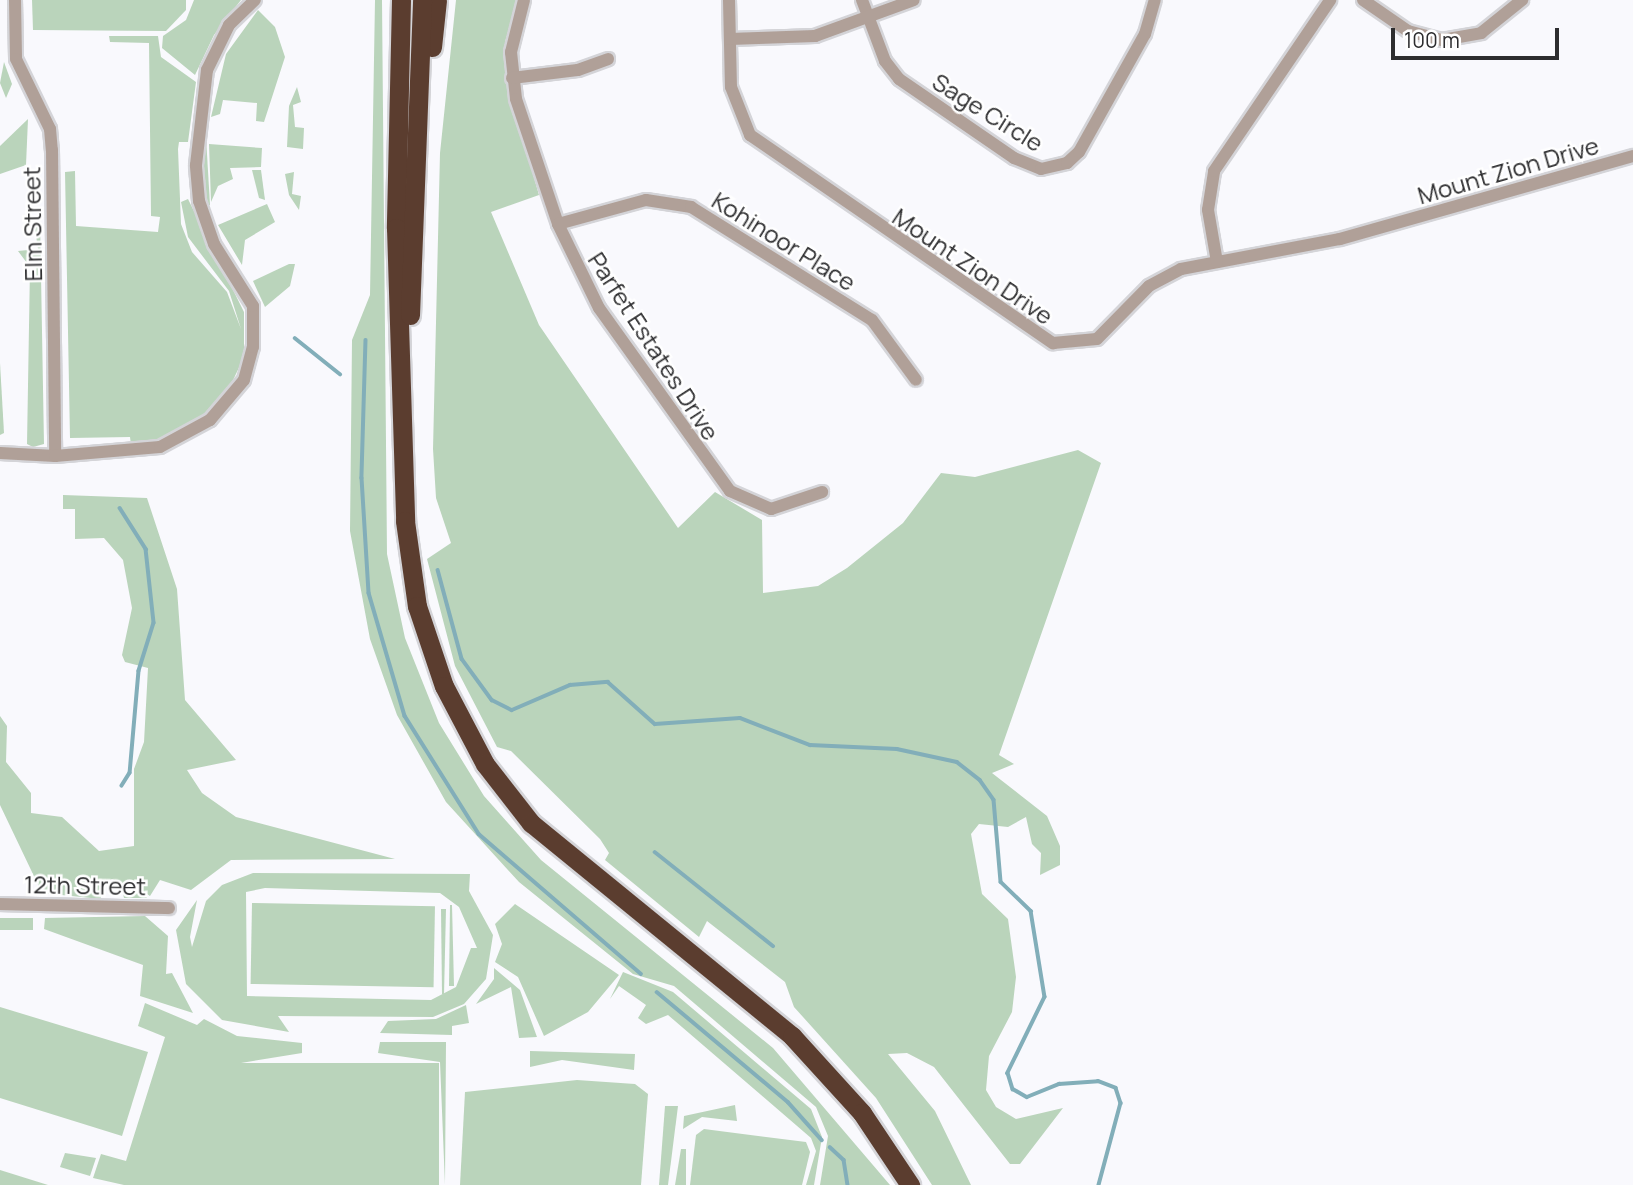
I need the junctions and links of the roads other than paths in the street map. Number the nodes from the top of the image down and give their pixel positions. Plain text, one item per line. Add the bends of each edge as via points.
1 (15, 0) edge
2 (255, 0) edge
3 (393, 0) edge
4 (401, 0) edge
5 (422, 0) edge
6 (437, 0) edge
7 (524, 0) edge
8 (729, 0) edge
9 (862, 0) edge
10 (914, 0) edge
11 (1155, 0) edge
12 (1329, 0) edge
13 (1363, 0) edge
14 (1522, 0) edge
15 (867, 19) junction
16 (730, 39) junction
17 (608, 59) dead end
18 (512, 78) junction
19 (398, 118) junction
20 (1633, 156) edge
21 (417, 187) junction
22 (558, 224) junction
23 (1217, 262) junction
24 (403, 365) junction
25 (916, 380) dead end
26 (0, 453) edge
27 (55, 456) junction
28 (822, 492) dead end
29 (0, 904) edge
30 (169, 908) dead end
31 (910, 1185) edge

1 - 27 street, Elm Street via 16,59 50,129 52,150
2 - 27 street via 229,25 207,69 196,165 199,201 214,244 253,306 253,347 244,380 226,406 177,441 141,451
3 - 19 highway
4 - 19 highway
5 - 21 highway
6 - 21 highway
7 - 18 street, Parfet Estates Drive via 511,52
8 - 16 street, Mount Zion Drive
9 - 15 street
10 - 15 street
11 - 15 street, Sage Circle via 1145,34 1079,152 1067,163 1041,169 1014,158 899,79
12 - 23 street via 1214,171 1208,210
13 - 14 street via 1408,31 1442,40 1481,33
15 - 16 street via 815,36
16 - 23 street, Mount Zion Drive via 734,102 750,135 1042,340 1065,345 1097,340 1163,277
17 - 18 street via 578,70
18 - 22 street, Parfet Estates Drive
19 - 24 highway
20 - 23 street, Mount Zion Drive via 1340,239
21 - 24 highway
22 - 25 street, Kohinoor Place via 634,202 691,207 872,320
22 - 28 street, Parfet Estates Drive via 599,308 730,491 771,509
24 - 31 highway via 405,521 415,596 440,677 485,764 561,853 810,1054 866,1118
26 - 27 street
29 - 30 street, 12th Street

